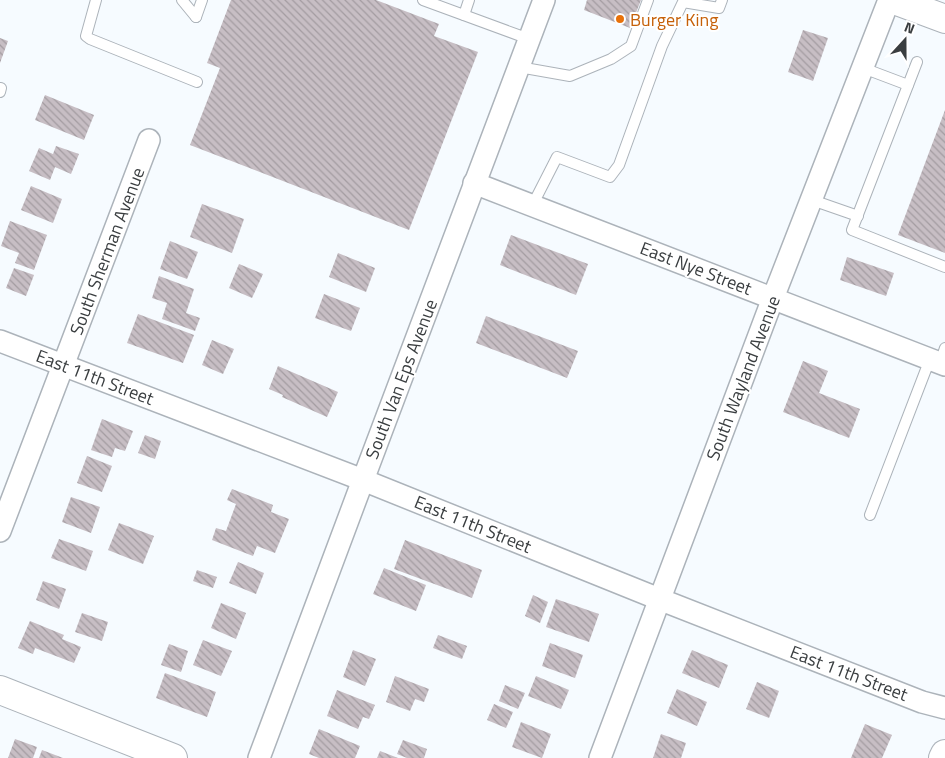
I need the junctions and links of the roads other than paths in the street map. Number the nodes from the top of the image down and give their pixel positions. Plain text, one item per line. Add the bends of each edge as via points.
1 (96, 0) edge
2 (182, 0) edge
3 (202, 0) edge
4 (423, 0) edge
5 (469, 0) edge
6 (544, 0) edge
7 (648, 0) edge
8 (722, 0) edge
9 (889, 0) edge
10 (894, 0) edge
11 (464, 15) junction
12 (945, 19) edge
13 (530, 39) junction
14 (917, 62) dead end
15 (519, 67) junction
16 (863, 68) junction
17 (197, 82) dead end
18 (908, 85) junction
19 (150, 140) dead end
20 (474, 183) junction
21 (812, 200) junction
22 (532, 206) junction
23 (858, 216) junction
24 (945, 267) edge
25 (773, 298) junction
26 (0, 340) edge
27 (940, 359) edge
28 (63, 365) junction
29 (363, 480) junction
30 (870, 515) dead end
31 (0, 531) edge
32 (659, 599) junction
33 (0, 690) edge
34 (945, 708) edge
35 (945, 754) edge
36 (173, 758) edge
37 (259, 758) edge
38 (600, 758) edge
39 (943, 758) edge

1 - 17 lane via 86,36
2 - 3 lane via 196,17
4 - 11 lane
5 - 11 lane
6 - 13 street, South Van Eps Avenue
7 - 15 lane via 632,46 611,59 570,76
8 - 22 lane via 719,8 683,2 662,46 619,165 610,177 557,157
9 - 16 street, South Wayland Avenue
10 - 12 street
11 - 13 lane
13 - 15 street, South Van Eps Avenue
14 - 18 lane
15 - 20 street, South Van Eps Avenue
16 - 18 lane
16 - 21 street, South Wayland Avenue
18 - 23 lane
19 - 28 street, South Sherman Avenue
20 - 22 street, East Nye Street
20 - 29 street, South Van Eps Avenue
21 - 23 lane
21 - 25 street, South Wayland Avenue
22 - 25 street, East Nye Street
23 - 24 lane via 852,230
25 - 27 street, East Nye Street
25 - 32 street, South Wayland Avenue
26 - 28 street, East 11th Street
27 - 30 lane
28 - 29 street, East 11th Street
28 - 31 street, South Sherman Avenue
29 - 32 street, East 11th Street
29 - 37 street, South Van Eps Avenue
32 - 34 street, East 11th Street via 922,702
32 - 38 street, South Wayland Avenue
33 - 36 street
35 - 39 street

